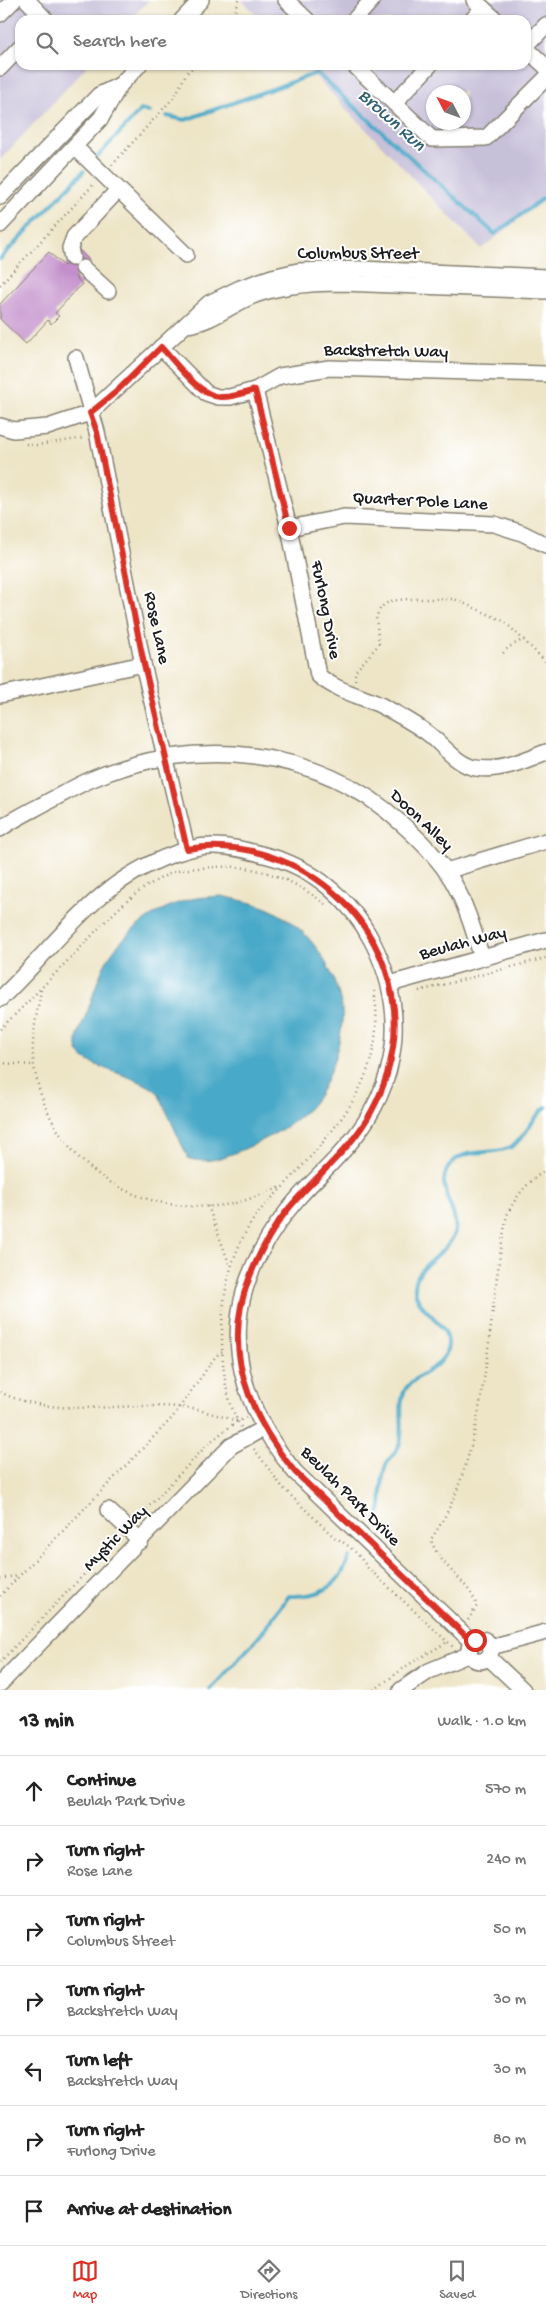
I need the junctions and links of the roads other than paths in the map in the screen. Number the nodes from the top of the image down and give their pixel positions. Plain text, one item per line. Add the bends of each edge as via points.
1 (14, 0) edge
2 (27, 0) edge
3 (201, 0) edge
4 (286, 0) edge
5 (372, 0) edge
6 (479, 4) edge
7 (0, 14) edge
8 (41, 15) edge
9 (187, 15) edge
10 (302, 15) edge
11 (358, 15) edge
12 (491, 15) edge
13 (546, 26) edge
14 (531, 42) edge
15 (15, 52) edge
16 (531, 52) edge
17 (546, 67) edge
18 (0, 68) edge
19 (134, 70) edge
20 (359, 70) edge
21 (425, 70) edge
22 (546, 78) edge
23 (120, 85) junction
24 (394, 103) junction
25 (75, 147) junction
26 (118, 190) junction
27 (0, 197) edge
28 (0, 225) edge
29 (186, 254) dead end
30 (72, 258) dead end
31 (83, 268) dead end
32 (546, 277) edge
33 (108, 291) dead end
34 (546, 291) edge
35 (185, 325) junction
36 (161, 347) junction
37 (76, 358) dead end
38 (546, 374) edge
39 (255, 390) junction
40 (90, 413) junction
41 (0, 426) edge
42 (289, 528) junction
43 (546, 546) edge
44 (144, 664) junction
45 (0, 695) edge
46 (546, 752) edge
47 (166, 759) junction
48 (0, 829) edge
49 (546, 841) edge
50 (187, 849) junction
51 (446, 872) junction
52 (546, 940) edge
53 (482, 958) junction
54 (392, 991) junction
55 (0, 999) edge
56 (264, 1428) junction
57 (108, 1510) dead end
58 (141, 1541) junction
59 (546, 1632) edge
60 (469, 1651) junction
61 (490, 1652) junction
62 (0, 1684) edge
63 (401, 1690) edge
64 (523, 1690) edge

1 - 7 street
2 - 8 street
3 - 9 street
4 - 10 street
5 - 11 street
6 - 12 street
13 - 14 street
15 - 18 street
16 - 17 street
19 - 23 street
20 - 24 street
21 - 24 street
22 - 24 street via 486,138 432,139
23 - 25 street via 101,118
23 - 27 street via 98,95
25 - 26 street
25 - 28 street
26 - 29 street
26 - 30 street via 74,237 70,248
31 - 33 street
32 - 35 street, Columbus Street via 359,269 298,272 272,277 225,295 209,303
34 - 35 street, Columbus Street via 310,284 252,296 200,324
35 - 36 street, Columbus Street
36 - 39 street, Backstretch Way via 206,393 230,397
36 - 40 street, Columbus Street
37 - 40 street, Rose Lane
38 - 39 street, Backstretch Way via 329,368 280,376
39 - 42 street, Furlong Drive
40 - 41 street, Columbus Street via 48,427 14,430
40 - 44 street, Rose Lane via 97,432
42 - 43 street, Quarter Pole Lane via 344,516 467,522 494,524 522,533
42 - 46 street, Furlong Drive via 318,675 337,689 380,705 427,733 463,764 491,769 516,764
44 - 45 street
44 - 47 street, Rose Lane
47 - 48 street, Doon Alley via 138,764 90,780
47 - 50 street, Rose Lane
47 - 51 street, Doon Alley via 230,752 305,766 348,785 385,808 418,838
49 - 51 street
50 - 54 street, Beulah Park Drive via 217,846 260,854 287,861 313,876 351,909 373,943
50 - 55 street, Beulah Park Drive via 153,861 114,883
51 - 53 street, Doon Alley via 474,932
52 - 53 street, Beulah Way
53 - 54 street, Beulah Way
54 - 56 street, Beulah Park Drive via 393,1050 374,1109 350,1144 275,1226 245,1288 238,1329 239,1362 246,1389
56 - 58 street, Mystic Way via 232,1446
56 - 60 street, Beulah Park Drive via 280,1454 313,1491
57 - 58 street
58 - 62 street, Mystic Way
59 - 61 street
60 - 61 street via 478,1639 485,1640
60 - 63 street via 429,1671
61 - 64 street

